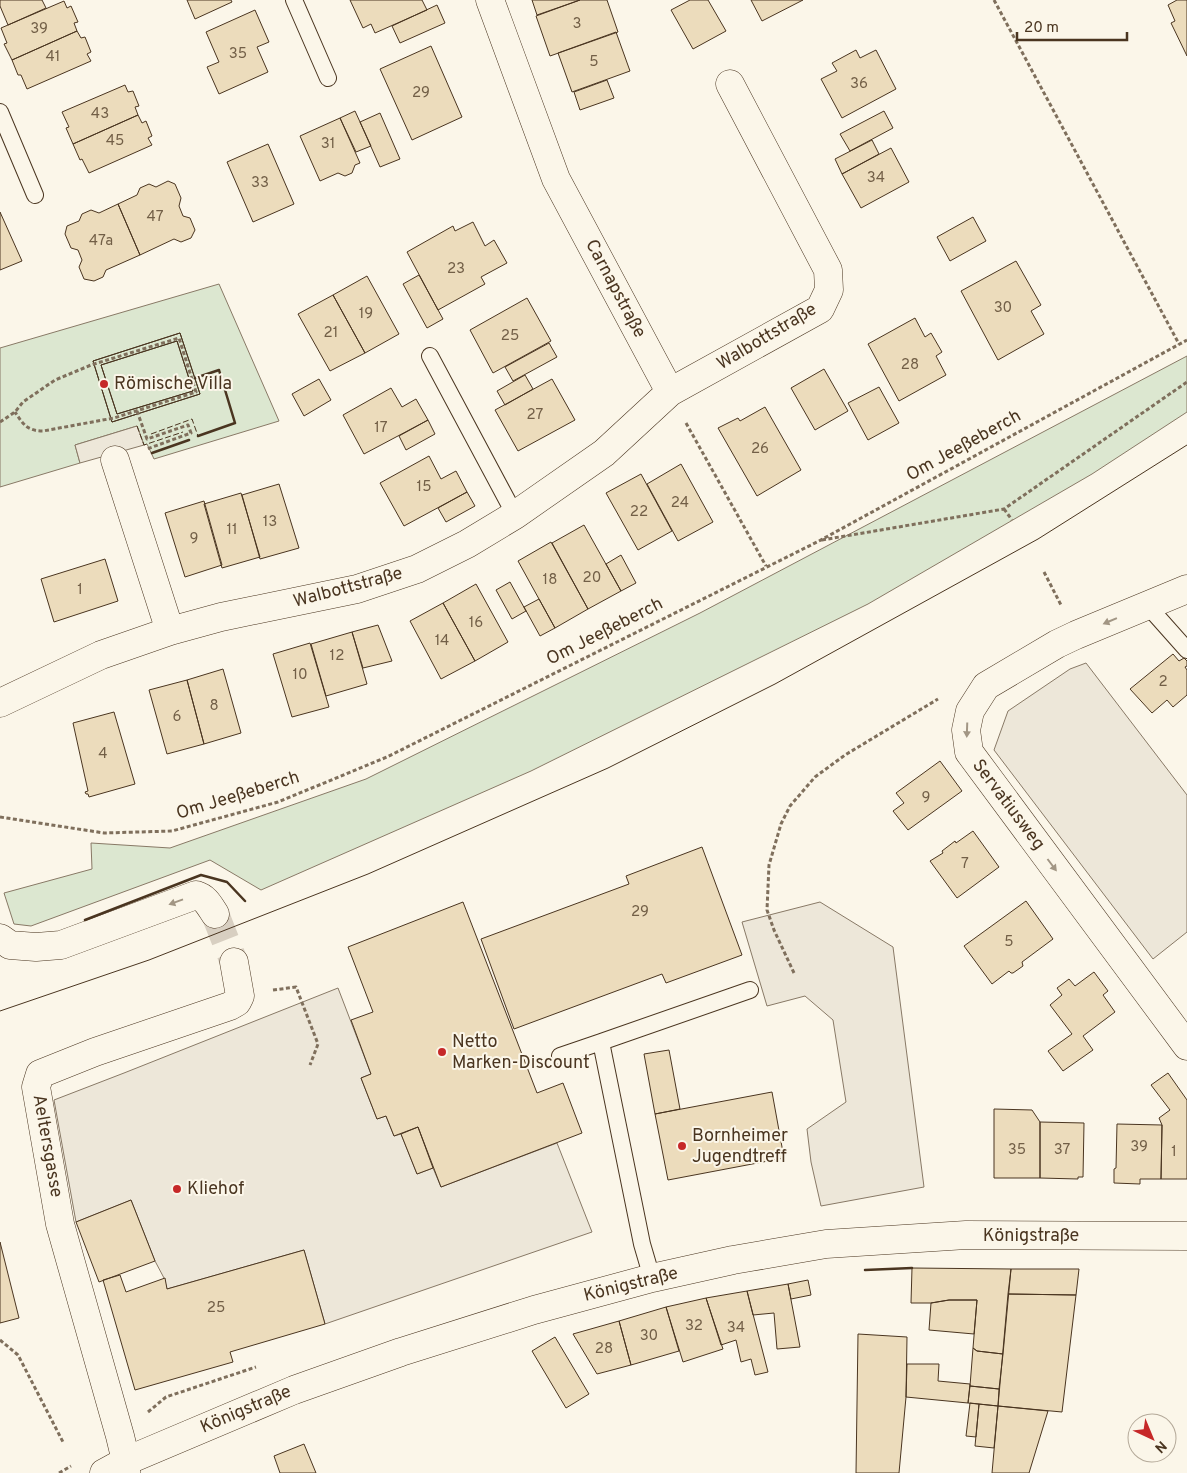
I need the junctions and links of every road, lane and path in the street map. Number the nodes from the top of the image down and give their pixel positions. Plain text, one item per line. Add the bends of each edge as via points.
1 (294, 0) edge
2 (490, 0) edge
3 (994, 0) edge
4 (328, 78) dead end
5 (730, 84) dead end
6 (0, 112) edge
7 (36, 195) dead end
8 (1187, 340) edge
9 (1179, 344) junction
10 (430, 356) dead end
11 (1187, 382) edge
12 (670, 392) junction
13 (137, 411) junction
14 (15, 412) junction
15 (0, 422) edge
16 (149, 448) dead end
17 (115, 460) dead end
18 (1004, 509) junction
19 (515, 515) junction
20 (1012, 520) dead end
21 (819, 541) junction
22 (766, 566) junction
23 (1187, 589) edge
24 (1147, 605) junction
25 (170, 631) junction
26 (1187, 650) edge
27 (986, 686) junction
28 (0, 703) edge
29 (0, 817) edge
30 (214, 914) tunnel mouth
31 (0, 938) edge
32 (234, 962) tunnel mouth
33 (794, 973) dead end
34 (750, 990) dead end
35 (298, 992) dead end
36 (602, 1042) junction
37 (1187, 1046) edge
38 (560, 1056) dead end
39 (310, 1065) dead end
40 (1187, 1236) edge
41 (652, 1278) junction
42 (0, 1340) edge
43 (63, 1442) dead end
44 (119, 1469) edge

1 - 4 lane
2 - 12 street, Carnapstraße via 556,179
3 - 9 path
5 - 12 street, Walbottstraße via 828,270 829,290 820,309
6 - 7 lane
8 - 9 path, Om Jeeßeberch
9 - 21 path, Om Jeeßeberch
10 - 19 lane
11 - 18 path
12 - 19 street, Walbottstraße via 604,453
12 - 22 path
13 - 14 path via 43,431 33,431 25,426
13 - 14 path via 196,392 179,338 91,365 56,380 23,402
13 - 16 path via 147,439 188,424 191,433
14 - 15 path
17 - 25 street
18 - 20 path
18 - 21 path
19 - 25 street, Walbottstraße via 467,544 391,578 357,589
21 - 22 path, Om Jeeßeberch
22 - 29 path, Om Jeeßeberch via 387,757 278,802 172,831 104,833
23 - 24 street, Servatiusweg
24 - 26 lane
24 -> 27 street, Servatiusweg via 1064,641
25 - 28 street, Walbottstraße via 101,656
27 - 33 path via 965,682 853,750 815,777 790,806 769,864 767,910
27 -> 37 street, Servatiusweg via 970,711 966,730 969,752
30 -> 31 street via 208,902 196,895 60,945 10,945
32 - 44 street, Aeltersgasse via 240,996 237,1002 40,1074 36,1087 60,1224
34 - 36 lane
35 - 39 path via 318,1044
36 - 38 lane
36 - 41 lane via 642,1244
40 - 41 street, Königstraße via 966,1236 826,1244
41 - 44 street, Königstraße via 534,1310 294,1390
42 - 43 path via 18,1355

